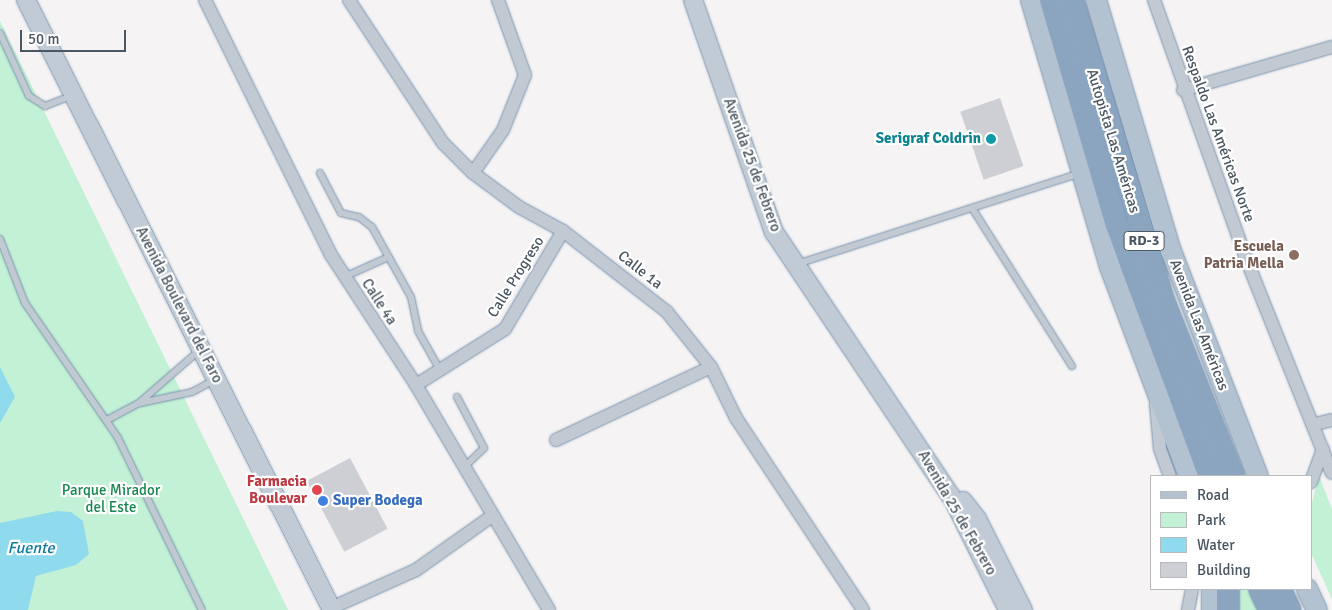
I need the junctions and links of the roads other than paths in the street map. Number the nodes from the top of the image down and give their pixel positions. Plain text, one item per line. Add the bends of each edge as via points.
1 (26, 0) edge
2 (205, 0) edge
3 (349, 0) edge
4 (498, 0) edge
5 (693, 0) edge
6 (1031, 0) edge
7 (1051, 0) edge
8 (1072, 0) edge
9 (1096, 0) edge
10 (1154, 0) edge
11 (0, 33) edge
12 (1332, 47) edge
13 (1183, 90) junction
14 (71, 96) junction
15 (1081, 172) junction
16 (320, 173) dead end
17 (473, 173) junction
18 (972, 208) junction
19 (563, 231) junction
20 (0, 239) edge
21 (389, 257) junction
22 (796, 264) junction
23 (344, 277) junction
24 (194, 355) dead end
25 (1072, 366) dead end
26 (711, 367) junction
27 (440, 370) junction
28 (217, 378) junction
29 (416, 385) junction
30 (1154, 389) junction
31 (457, 397) dead end
32 (139, 403) junction
33 (901, 418) junction
34 (107, 420) junction
35 (1332, 420) edge
36 (1315, 424) junction
37 (556, 440) dead end
38 (1324, 449) junction
39 (464, 467) junction
40 (1332, 473) edge
41 (1170, 475) edge
42 (1203, 475) edge
43 (1204, 475) edge
44 (1233, 475) edge
45 (1258, 475) edge
46 (1312, 479) edge
47 (492, 516) junction
48 (1192, 590) edge
49 (1212, 590) edge
50 (1228, 590) edge
51 (1260, 590) edge
52 (1280, 590) edge
53 (332, 609) edge
54 (202, 610) edge
55 (549, 610) edge
56 (863, 610) edge
57 (1008, 610) edge
58 (1023, 610) edge
59 (1188, 610) edge
60 (1212, 610) edge
61 (1228, 610) edge
62 (1270, 610) edge
63 (1290, 610) edge

1 - 14 main road, Avenida Boulevard del Faro
2 - 23 street, Calle 4a
3 - 17 street, Calle 1a via 443,142
4 - 17 street via 525,75 503,130
5 - 22 main road, Avenida 25 de Febrero via 767,213
6 - 15 main road
7 - 43 highway, Autopista Las Américas / RD-3 via 1117,225
8 - 44 highway, Autopista Las Américas / RD-3 via 1164,302
9 - 45 main road, Avenida Las Américas via 1171,251
10 - 13 street, Respaldo Las Américas Norte
11 - 14 lane via 29,96 45,106
12 - 13 street
13 - 36 street, Respaldo Las Américas Norte
14 - 28 main road, Avenida Boulevard del Faro
15 - 18 lane
15 - 30 main road
16 - 21 lane via 341,213 368,221
17 - 19 street, Calle 1a via 519,207
18 - 22 lane
18 - 25 lane
19 - 26 street, Calle 1a via 667,312
19 - 27 street, Calle Progreso via 505,329
20 - 34 lane via 25,303
21 - 23 lane
21 - 27 lane via 411,297 418,332
22 - 33 main road, Avenida 25 de Febrero
23 - 29 street, Calle 4a
24 - 32 lane
26 - 37 street
26 - 56 street, Calle 1a via 736,418
27 - 29 street, Calle Progreso
28 - 32 lane via 192,392
28 - 53 main road, Avenida Boulevard del Faro
29 - 39 street, Calle 4a
30 - 41 street via 1160,449
30 - 42 main road
31 - 39 lane via 484,448
32 - 34 lane
33 - 57 main road, Avenida 25 de Febrero via 954,502
33 - 58 main road, Avenida 25 de Febrero via 978,519
34 - 54 lane
35 - 36 street
36 - 38 street, Respaldo Las Américas Norte
38 - 40 street, Respaldo Las Américas Norte
38 - 46 street
39 - 47 street, Calle 4a
47 - 53 street via 416,570
47 - 55 street, Calle 4a
48 - 59 street
49 - 60 main road
50 - 61 highway
51 - 62 highway
52 - 63 highway

